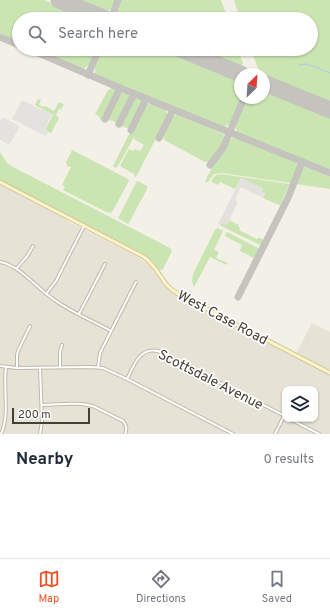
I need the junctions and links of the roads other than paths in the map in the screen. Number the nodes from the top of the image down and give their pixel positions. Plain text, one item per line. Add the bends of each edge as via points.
1 (0, 182) edge
2 (84, 226) junction
3 (33, 246) dead end
4 (0, 262) edge
5 (105, 264) dead end
6 (17, 268) junction
7 (136, 282) dead end
8 (46, 294) junction
9 (79, 314) junction
10 (30, 326) dead end
11 (111, 330) junction
12 (62, 345) dead end
13 (0, 366) edge
14 (60, 367) junction
15 (98, 367) junction
16 (6, 368) junction
17 (17, 368) junction
18 (40, 368) junction
19 (330, 373) edge
20 (127, 379) junction
21 (42, 405) junction
22 (282, 414) edge
23 (282, 421) edge
24 (296, 422) edge
25 (2, 434) edge
26 (40, 434) edge
27 (125, 434) edge
28 (233, 434) edge
29 (275, 434) edge
30 (319, 434) edge

1 - 2 main road, West Case Road
2 - 8 street
2 - 19 main road, West Case Road via 147,259 178,294
3 - 6 street
4 - 6 street
5 - 9 street
6 - 8 street
7 - 11 street
8 - 9 street
9 - 11 street
10 - 17 street via 18,351
11 - 15 street via 100,353
12 - 14 street
13 - 16 street
14 - 15 street
14 - 18 street
15 - 20 street
16 - 17 street
16 - 25 street via 5,421
17 - 18 street
18 - 21 street
20 - 22 street, Scottsdale Avenue via 142,353 158,351
20 - 28 street
21 - 26 street
21 - 27 street via 91,405 122,420 127,426
23 - 29 street
24 - 30 street

